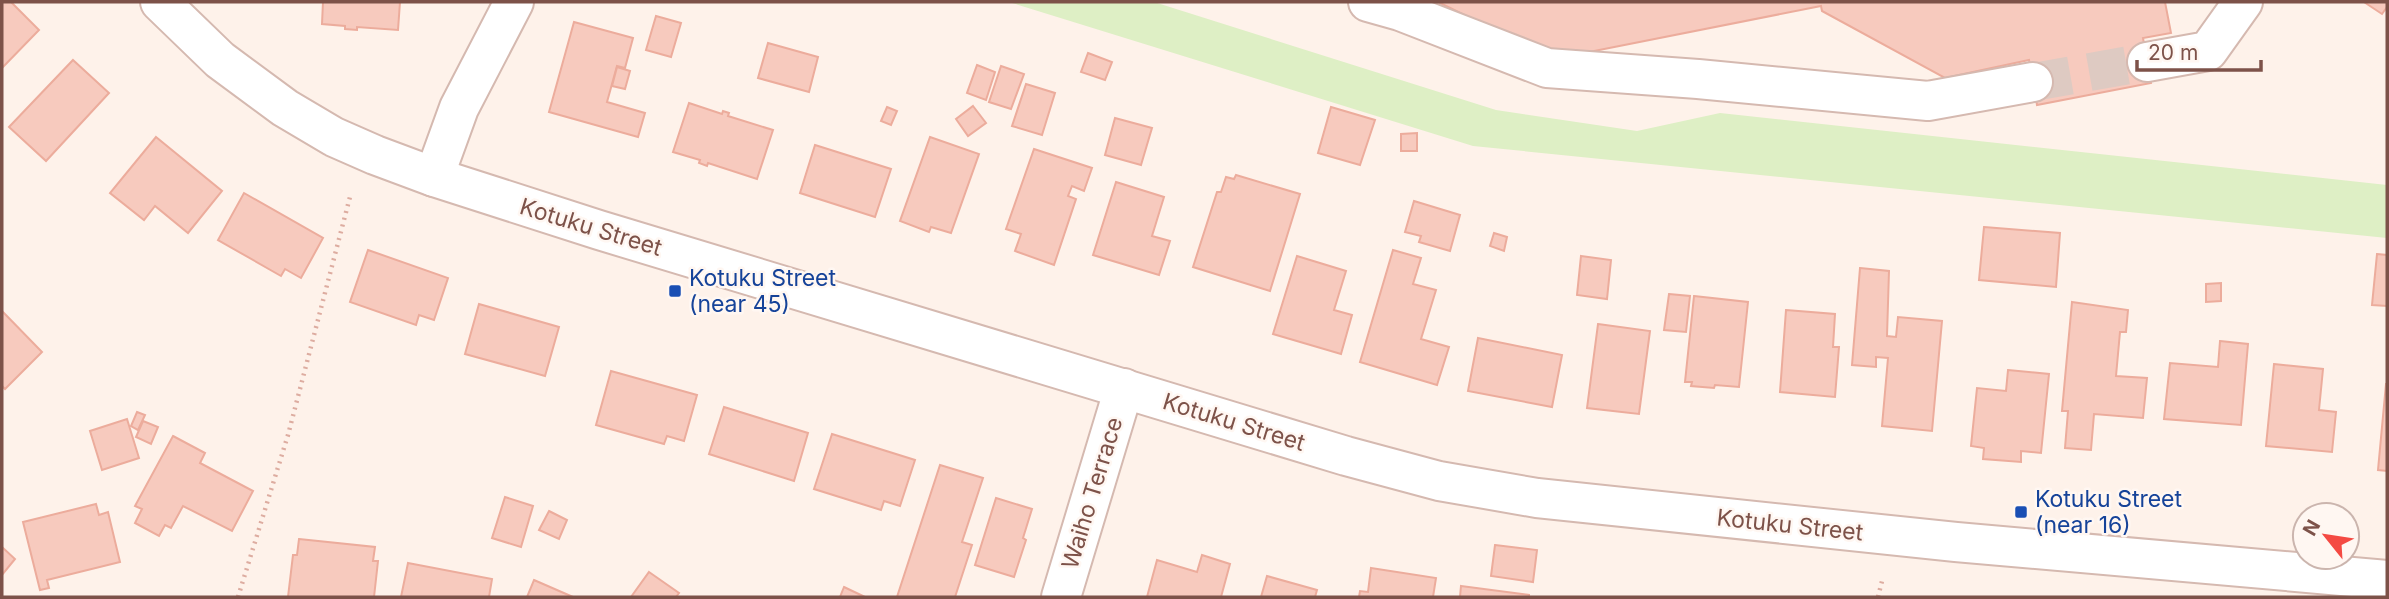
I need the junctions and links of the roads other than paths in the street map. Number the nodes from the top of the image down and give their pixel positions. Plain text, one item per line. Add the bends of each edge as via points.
1 (160, 2) edge
2 (514, 2) edge
3 (1368, 2) edge
4 (2243, 2) edge
5 (2147, 62) tunnel mouth
6 (2033, 82) tunnel mouth
7 (434, 177) junction
8 (1124, 388) junction
9 (2387, 580) edge
10 (1060, 597) edge

1 - 7 street, Kotuku Street via 220,60 285,108 334,137
2 - 7 street via 459,108
3 - 6 street via 1547,68 1928,102
4 - 5 street via 2208,51
7 - 8 street, Kotuku Street
8 - 9 street, Kotuku Street via 1346,456 1536,498 1956,542
8 - 10 street, Waiho Terrace

